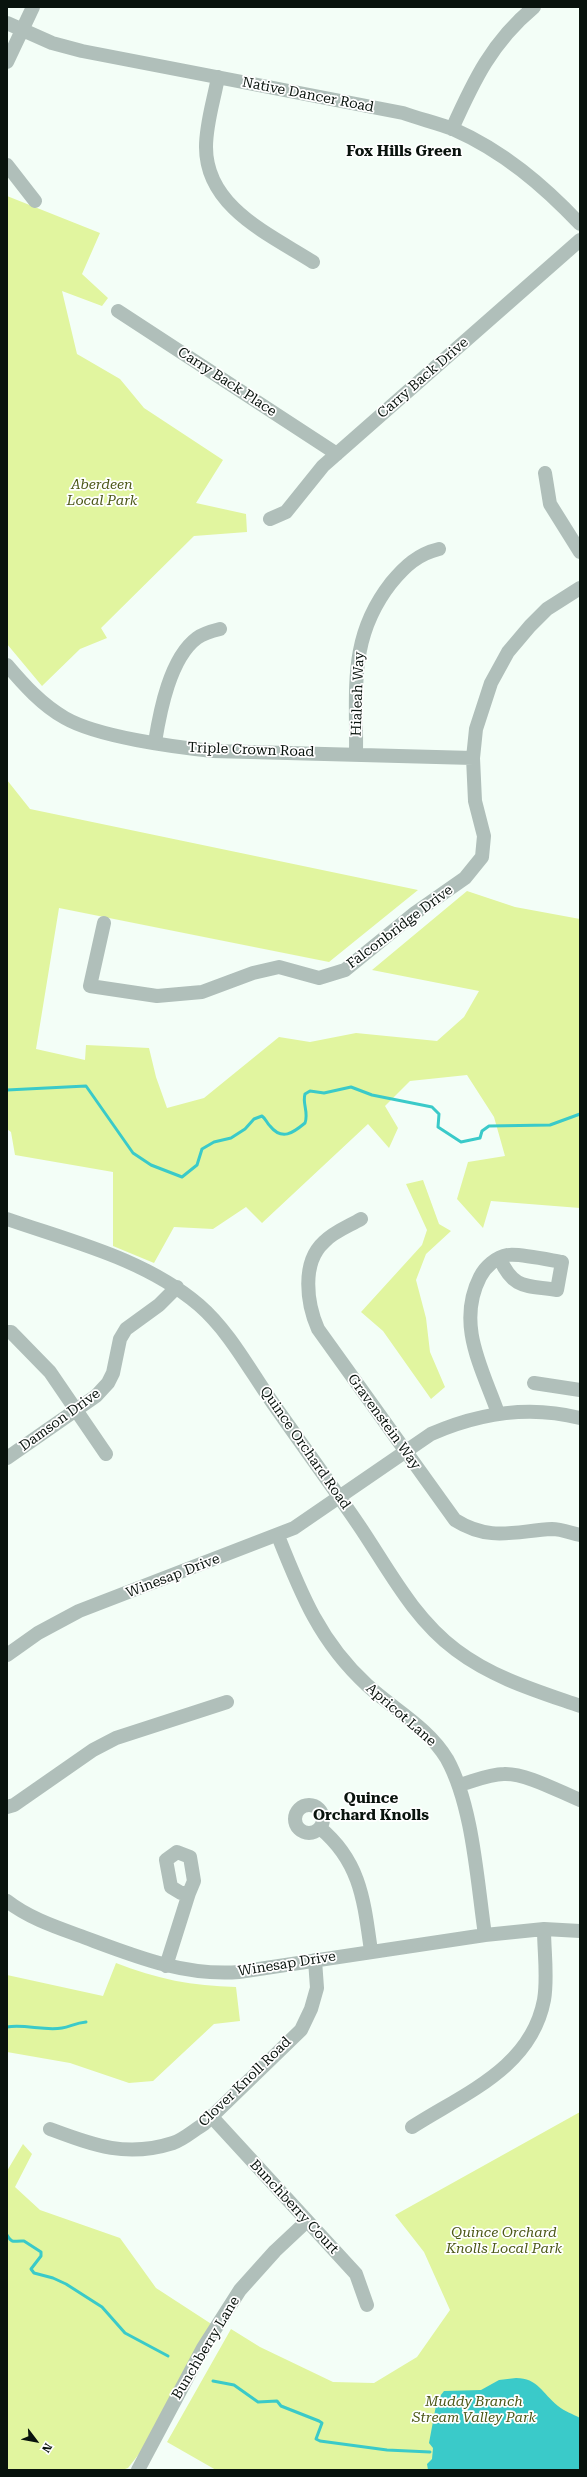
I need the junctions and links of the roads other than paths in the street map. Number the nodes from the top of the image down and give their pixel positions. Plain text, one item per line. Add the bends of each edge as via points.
1 (33, 7) edge
2 (534, 7) edge
3 (7, 23) edge
4 (22, 30) junction
5 (7, 62) edge
6 (218, 77) junction
7 (452, 129) junction
8 (7, 165) edge
9 (35, 202) dead end
10 (580, 224) edge
11 (580, 240) edge
12 (313, 262) dead end
13 (118, 311) dead end
14 (337, 454) junction
15 (545, 473) dead end
16 (270, 519) dead end
17 (439, 549) dead end
18 (580, 552) edge
19 (580, 588) edge
20 (220, 629) dead end
21 (7, 665) edge
22 (155, 742) junction
23 (356, 754) junction
24 (473, 758) junction
25 (104, 923) dead end
26 (7, 1219) edge
27 (361, 1219) dead end
28 (500, 1259) dead end
29 (178, 1287) junction
30 (7, 1332) edge
31 (534, 1384) dead end
32 (580, 1390) edge
33 (77, 1411) junction
34 (498, 1413) junction
35 (580, 1418) edge
36 (405, 1452) junction
37 (106, 1454) dead end
38 (7, 1458) edge
39 (340, 1499) junction
40 (580, 1535) edge
41 (278, 1536) junction
42 (7, 1655) edge
43 (227, 1702) dead end
44 (580, 1706) edge
45 (460, 1785) junction
46 (580, 1800) edge
47 (7, 1807) edge
48 (580, 1811) edge
49 (320, 1828) dead end
50 (190, 1893) dead end
51 (7, 1901) edge
52 (544, 1929) junction
53 (580, 1931) edge
54 (485, 1935) junction
55 (371, 1951) junction
56 (315, 1960) junction
57 (166, 1966) junction
58 (211, 2116) junction
59 (412, 2127) dead end
60 (50, 2128) dead end
61 (307, 2221) junction
62 (367, 2305) dead end
63 (138, 2470) edge

1 - 4 street
2 - 7 street via 493,50 476,76
3 - 4 street, Native Dancer Road
4 - 5 street
4 - 6 street, Native Dancer Road via 52,43 82,51
6 - 7 street, Native Dancer Road via 403,113
6 - 12 street via 206,148 209,171 218,190 237,213
7 - 10 street, Native Dancer Road via 494,150 528,173
8 - 9 street
11 - 14 street, Carry Back Drive
13 - 14 street, Carry Back Place
14 - 16 street, Carry Back Drive via 323,466 286,512
15 - 18 street via 550,504
17 - 23 street, Hialeah Way via 416,557 396,577 378,599 366,625 357,664
19 - 24 street, Falconbridge Drive via 547,609 508,652 482,706
20 - 22 street via 196,639 180,660 161,703
21 - 22 street, Triple Crown Road via 42,702 65,718 92,730
22 - 23 street, Triple Crown Road via 213,751
23 - 24 street, Triple Crown Road
24 - 25 street, Falconbridge Drive via 475,801 484,836 482,857 465,878 415,912 345,970 319,978 280,967 202,992 157,996 90,986
26 - 29 street, Quince Orchard Road via 129,1262
27 - 36 street, Gravenstein Way via 324,1242 316,1254 309,1275 310,1307 318,1329
28 - 34 street via 485,1268 475,1288 470,1307 471,1341
29 - 33 street, Damson Drive via 159,1305 126,1329 120,1339 113,1373 108,1383
29 - 39 street, Quince Orchard Road via 201,1306 223,1331
30 - 33 street via 11,1332 50,1372
31 - 32 street
33 - 37 street
33 - 38 street, Damson Drive
34 - 35 street, Winesap Drive via 531,1411
34 - 36 street, Winesap Drive via 453,1425 431,1434
36 - 39 street, Winesap Drive
36 - 40 street, Gravenstein Way via 447,1511 465,1526 500,1535 554,1529
39 - 41 street, Winesap Drive
39 - 44 street, Quince Orchard Road via 412,1608 438,1635 485,1669 516,1684
41 - 42 street, Winesap Drive via 79,1611
41 - 45 street, Apricot Lane via 310,1615 329,1645 368,1686 429,1736 446,1757
43 - 47 street via 116,1738 93,1750 14,1805
45 - 46 street via 506,1774 518,1776
45 - 54 street, Apricot Lane
46 - 48 street
49 - 55 street via 346,1855 358,1880
50 - 57 street
51 - 57 street, Winesap Drive via 48,1924
52 - 53 street, Winesap Drive
52 - 54 street, Winesap Drive
52 - 59 street via 544,1999 535,2029 528,2042 517,2056 490,2079
54 - 55 street, Winesap Drive
55 - 56 street, Winesap Drive
56 - 57 street, Winesap Drive via 222,1973
56 - 58 street, Clover Knoll Road via 317,1988 301,2030
58 - 60 street, Clover Knoll Road via 204,2124 173,2143 136,2150 98,2147
58 - 61 street, Bunchberry Court
61 - 62 street, Bunchberry Court via 356,2274
61 - 63 street, Bunchberry Lane via 275,2250 240,2290 203,2348

